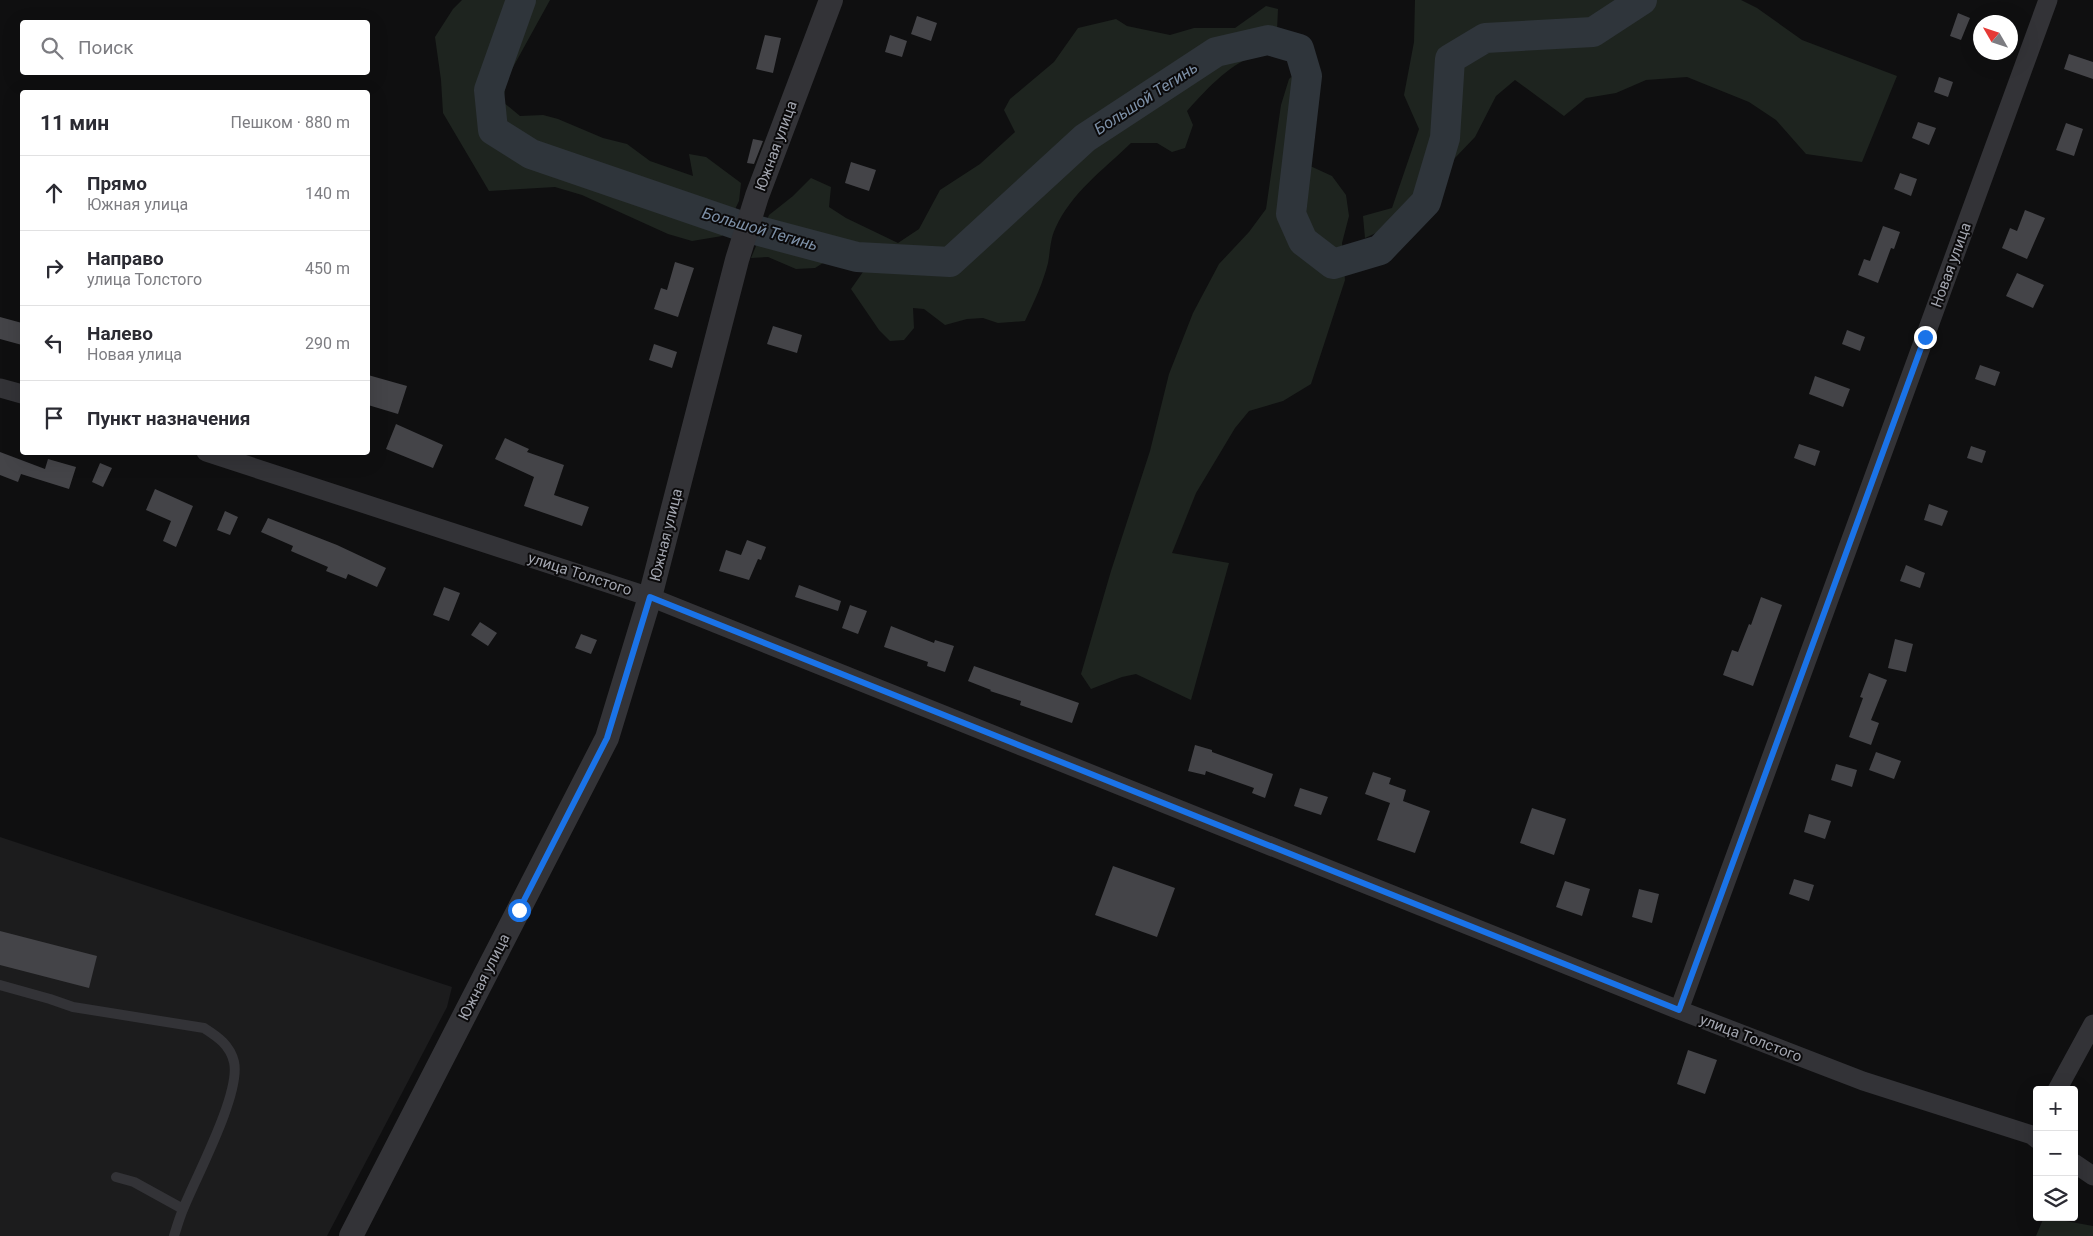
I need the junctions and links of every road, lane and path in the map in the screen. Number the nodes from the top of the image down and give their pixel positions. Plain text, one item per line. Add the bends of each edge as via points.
1 (831, 0) edge
2 (2048, 0) edge
3 (0, 388) edge
4 (20, 393) edge
5 (215, 455) edge
6 (650, 597) junction
7 (0, 985) edge
8 (1679, 1010) junction
9 (2093, 1024) edge
10 (2059, 1086) edge
11 (2033, 1133) edge
12 (2078, 1166) edge
13 (2093, 1176) edge
14 (116, 1177) dead end
15 (183, 1209) junction
16 (174, 1236) edge
17 (351, 1236) edge

1 - 6 street, Южная улица via 757,196 737,260
2 - 8 street, Новая улица
3 - 4 street
5 - 6 street, улица Толстого
6 - 8 street, улица Толстого
6 - 17 street, Южная улица via 607,738
7 - 15 lane via 73,1007 204,1028 229,1047 234,1063 234,1080 219,1128
8 - 11 street, улица Толстого via 1863,1081
9 - 10 street
12 - 13 street
14 - 15 lane via 134,1182
15 - 16 lane

